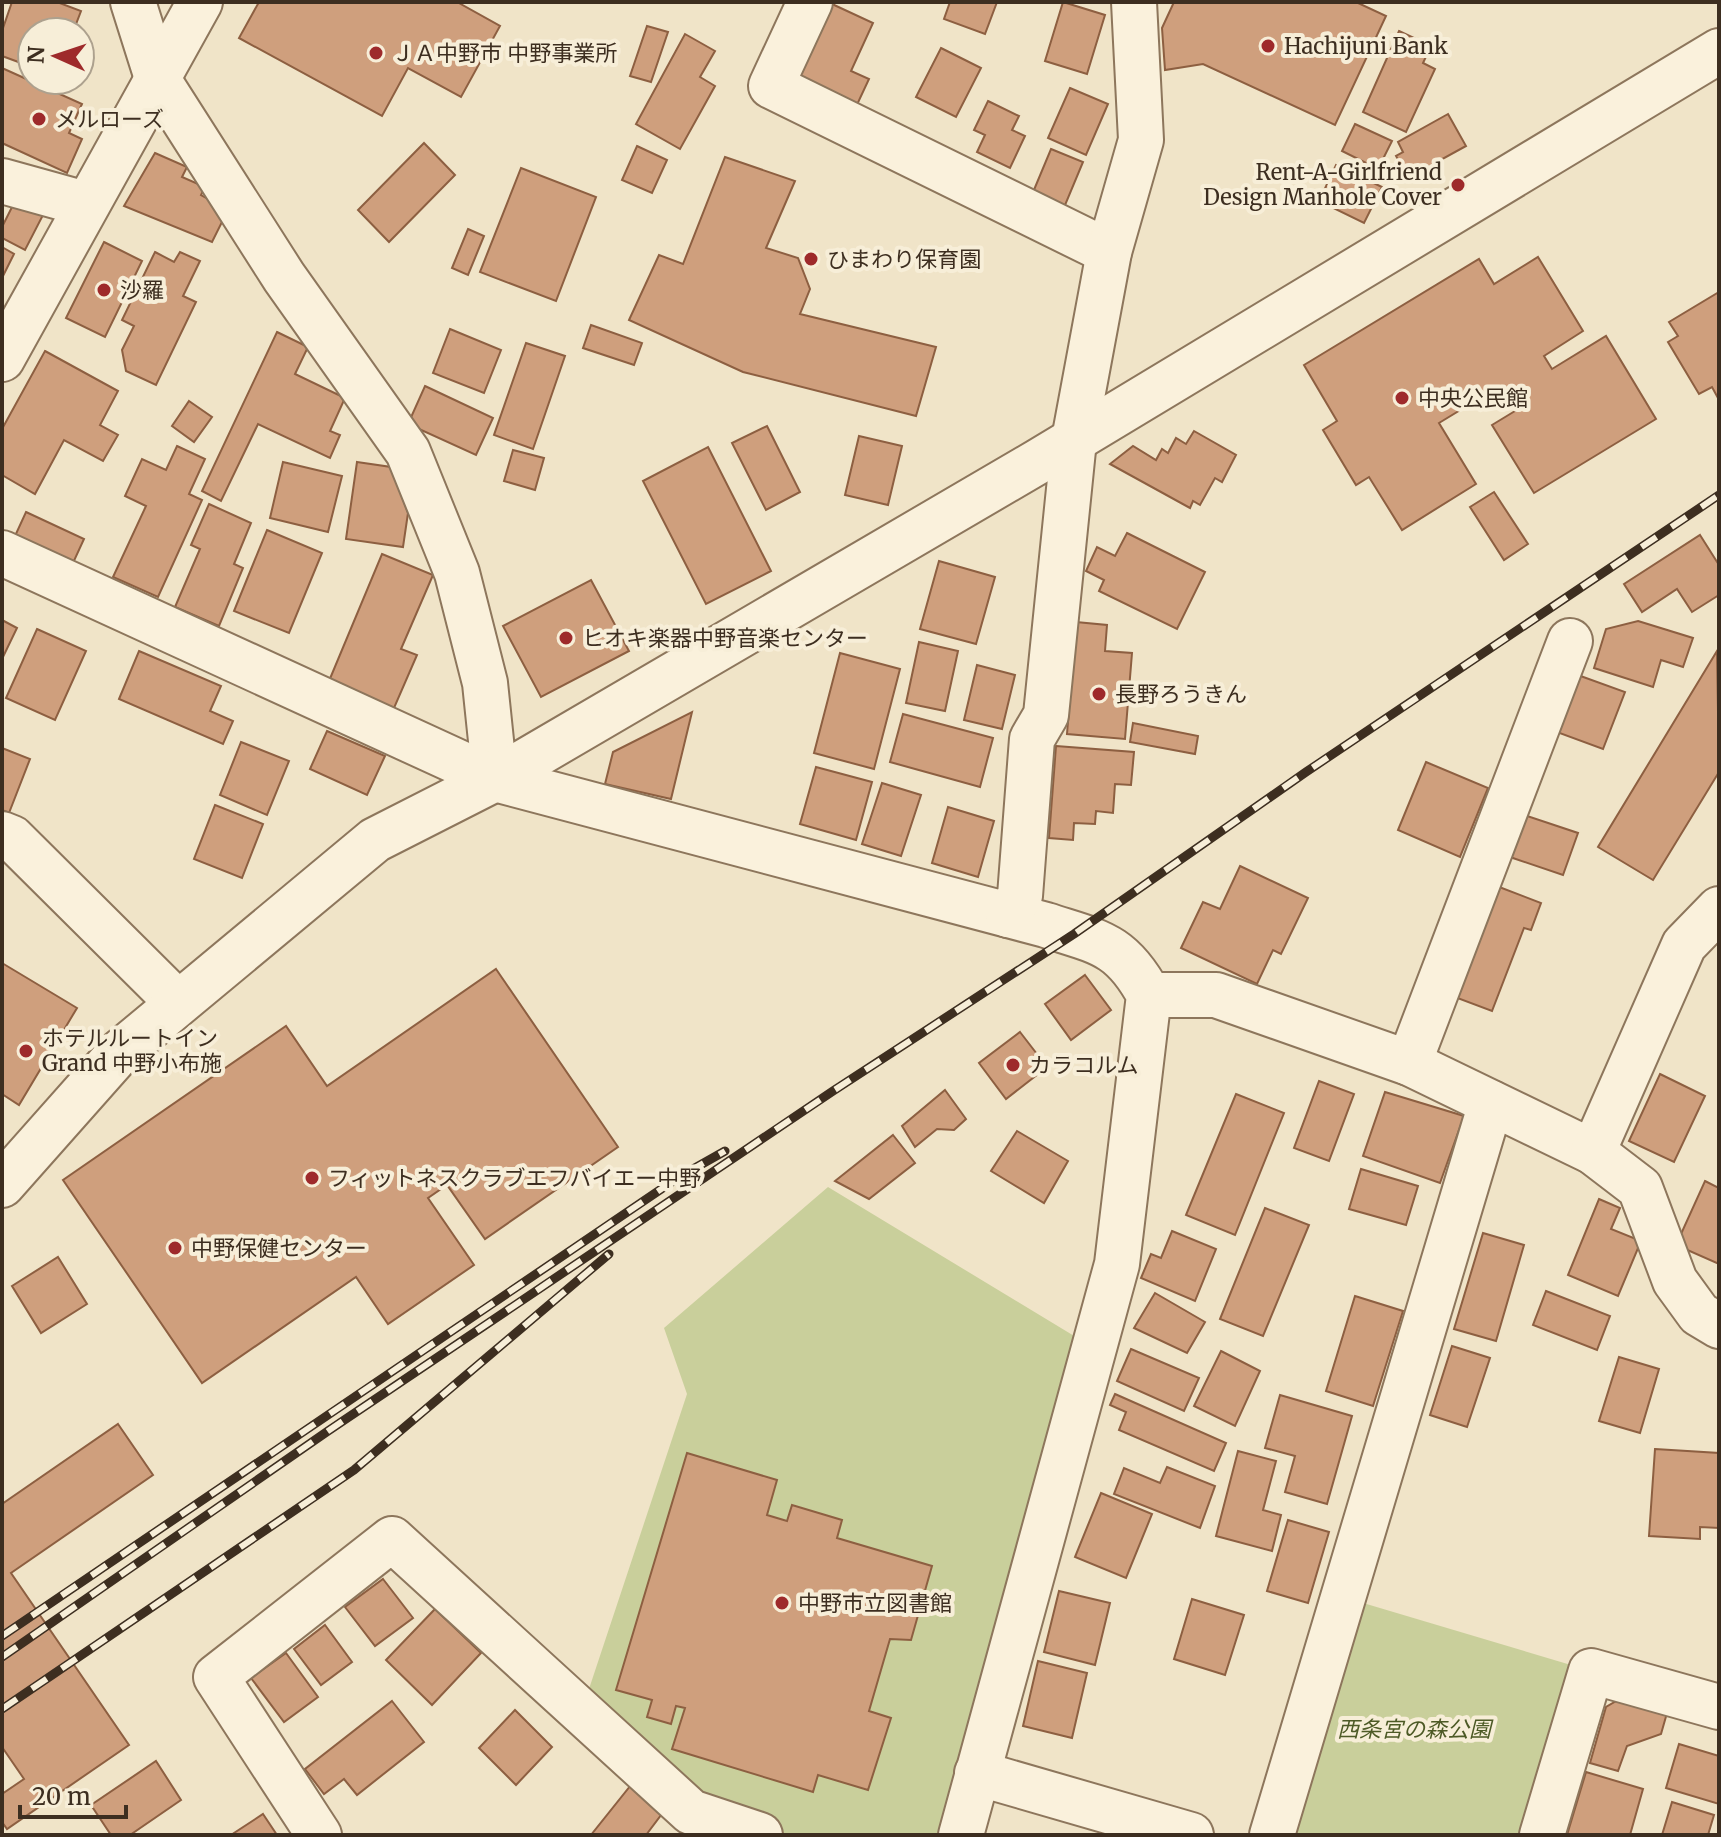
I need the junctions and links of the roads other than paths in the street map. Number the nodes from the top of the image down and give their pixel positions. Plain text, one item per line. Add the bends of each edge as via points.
1 (133, 2) edge
2 (200, 2) edge
3 (810, 2) edge
4 (1134, 2) edge
5 (1719, 51) edge
6 (157, 78) junction
7 (2, 181) edge
8 (85, 204) junction
9 (1109, 252) junction
10 (2, 359) edge
11 (1074, 440) junction
12 (2, 553) edge
13 (1570, 641) dead end
14 (495, 779) junction
15 (2, 834) edge
16 (1719, 909) edge
17 (1008, 915) junction
18 (1149, 995) junction
19 (176, 1001) junction
20 (1409, 1063) junction
21 (1491, 1103) junction
22 (1593, 1152) junction
23 (2, 1185) edge
24 (1719, 1326) edge
25 (1719, 1707) edge
26 (977, 1773) junction
27 (687, 1824) edge
28 (319, 1835) edge
29 (760, 1835) edge
30 (961, 1835) edge
31 (1191, 1835) edge
32 (1272, 1835) edge
33 (1542, 1835) edge

1 - 6 street
2 - 6 street
3 - 9 street via 771,86
4 - 9 street via 1141,140
5 - 11 street
6 - 8 street
6 - 14 street via 284,277 408,452 457,573 485,683
7 - 8 street
8 - 10 street
9 - 11 street
11 - 14 street
11 - 17 street via 1046,715 1032,739 1020,896
12 - 14 street
13 - 20 street
14 - 17 street
14 - 19 street via 375,840
15 - 19 street via 12,838
16 - 22 street via 1684,945
17 - 18 street via 1108,945 1136,971
18 - 20 street via 1216,995
18 - 26 street via 1117,1264
19 - 23 street via 119,1053
20 - 21 street
21 - 22 street
21 - 32 street
22 - 24 street via 1640,1188 1675,1281 1699,1314
25 - 33 street via 1591,1671
26 - 30 street
26 - 31 street
27 - 28 street via 392,1539 216,1677
27 - 29 street

